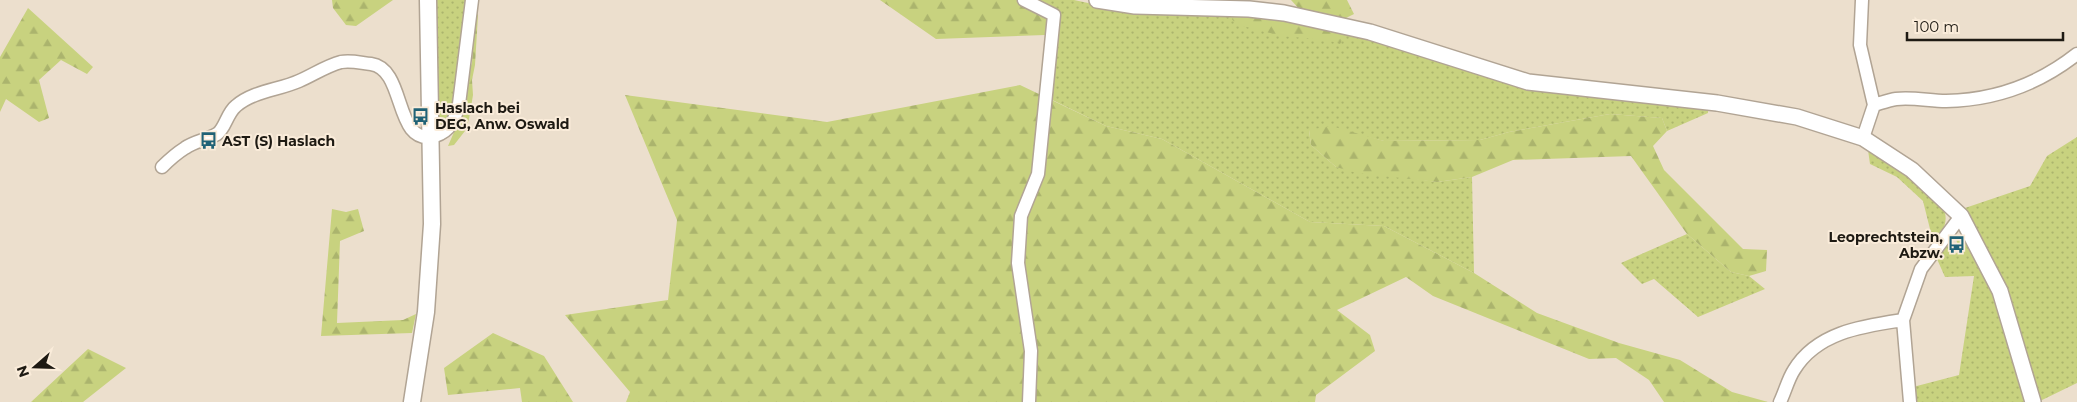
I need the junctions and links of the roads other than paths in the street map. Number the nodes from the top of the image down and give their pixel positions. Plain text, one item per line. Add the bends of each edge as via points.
1 (428, 0) edge
2 (472, 0) edge
3 (1024, 0) edge
4 (1098, 0) edge
5 (1862, 0) edge
6 (2077, 54) edge
7 (1874, 105) junction
8 (429, 137) junction
9 (1863, 138) junction
10 (162, 167) dead end
11 (1961, 216) junction
12 (1903, 320) junction
13 (412, 402) edge
14 (1029, 402) edge
15 (1780, 402) edge
16 (1910, 402) edge
17 (2033, 402) edge

1 - 8 main road
2 - 8 street via 459,104 454,120 444,132
3 - 14 street via 1054,15 1038,174 1021,216 1018,263 1031,351
4 - 9 street via 1135,6 1248,9 1284,14 1370,32 1528,82 1717,103 1797,117
5 - 7 street via 1860,45
6 - 7 street via 2054,71 2018,89 1981,98 1945,101 1896,99
7 - 9 street
8 - 10 street via 411,128 392,82 383,69 375,65 342,62 298,82 240,102 218,133 185,148
8 - 13 main road via 432,224 426,312
9 - 11 street via 1912,170
11 - 12 street via 1920,269
11 - 17 street via 2000,291
12 - 15 street via 1859,327 1821,342 1794,369
12 - 16 street

